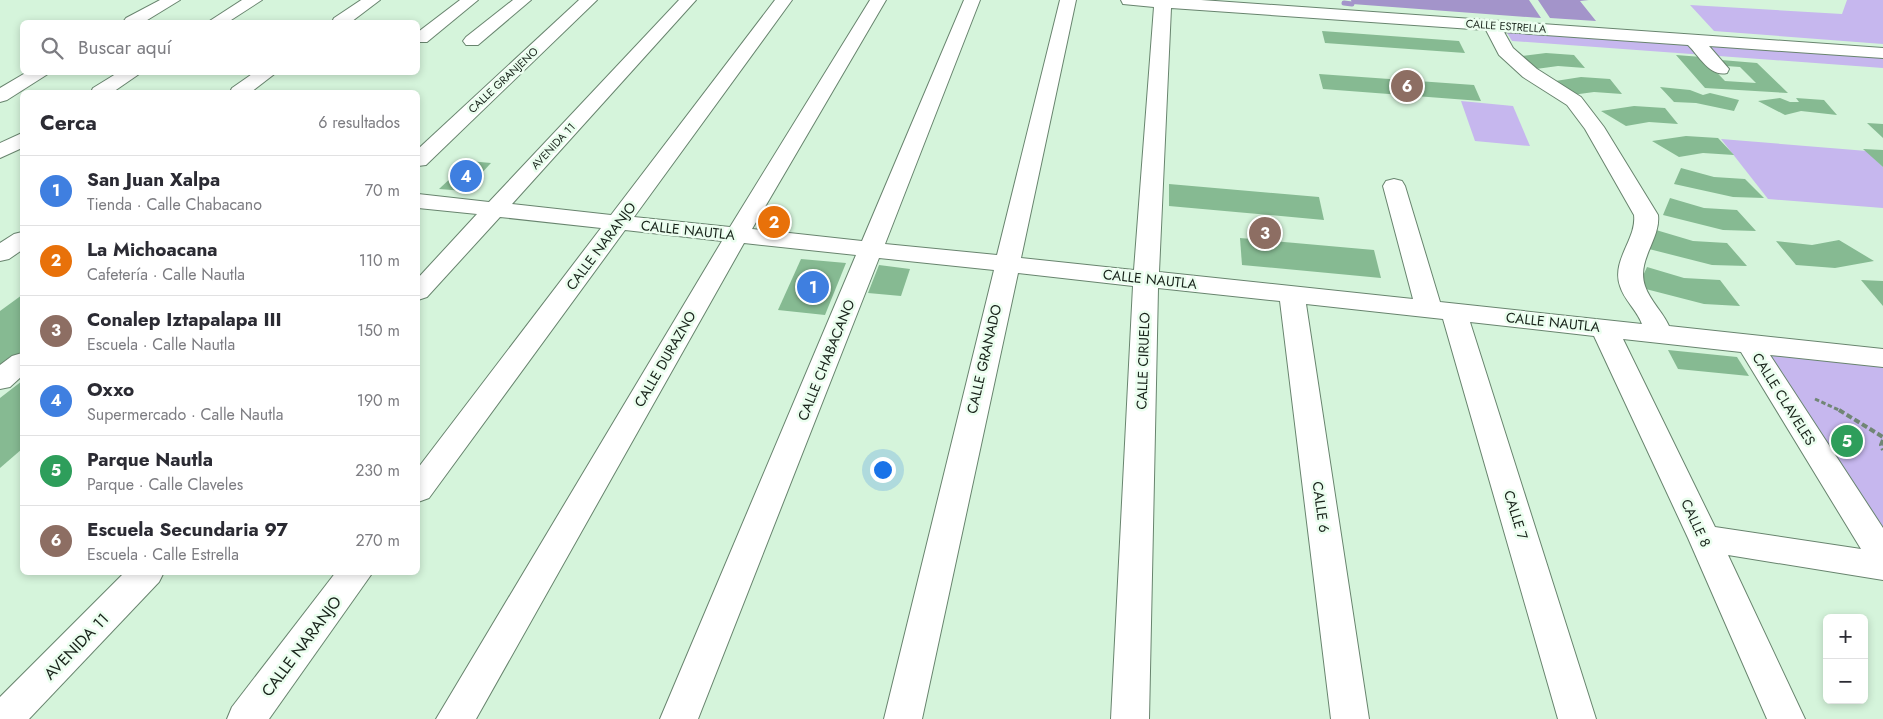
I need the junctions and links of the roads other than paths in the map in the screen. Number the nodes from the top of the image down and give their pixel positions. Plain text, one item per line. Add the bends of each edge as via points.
1 (172, 0) edge
2 (254, 0) edge
3 (372, 0) edge
4 (470, 0) edge
5 (523, 0) edge
6 (589, 0) edge
7 (688, 0) edge
8 (784, 0) edge
9 (878, 0) edge
10 (972, 0) edge
11 (1068, 0) edge
12 (1129, 0) edge
13 (1163, 2) junction
14 (136, 20) edge
15 (220, 20) edge
16 (343, 20) edge
17 (1492, 26) junction
18 (422, 38) dead end
19 (1694, 40) junction
20 (472, 41) dead end
21 (1883, 53) edge
22 (1720, 69) dead end
23 (37, 75) edge
24 (128, 75) edge
25 (264, 75) edge
26 (103, 90) edge
27 (242, 90) edge
28 (0, 96) edge
29 (20, 140) edge
30 (0, 152) edge
31 (0, 157) edge
32 (420, 158) edge
33 (20, 159) edge
34 (1394, 186) dead end
35 (420, 201) edge
36 (494, 209) junction
37 (619, 223) junction
38 (737, 235) junction
39 (20, 240) edge
40 (871, 250) junction
41 (0, 254) edge
42 (1006, 264) junction
43 (1146, 279) junction
44 (420, 290) edge
45 (1292, 294) junction
46 (1442, 310) junction
47 (1604, 328) junction
48 (1659, 334) junction
49 (1749, 343) junction
50 (1883, 358) edge
51 (20, 364) edge
52 (0, 380) edge
53 (420, 487) edge
54 (1704, 538) junction
55 (1883, 556) edge
56 (1883, 566) edge
57 (144, 575) edge
58 (354, 575) edge
59 (4, 719) edge
60 (246, 719) edge
61 (455, 719) edge
62 (679, 719) edge
63 (902, 719) edge
64 (1130, 719) edge
65 (1350, 719) edge
66 (1577, 719) edge
67 (1786, 719) edge

1 - 14 street
2 - 15 street
3 - 16 street
4 - 18 street
5 - 20 street
6 - 32 street, CALLE GRANJENO
7 - 36 street, AVENIDA 11
8 - 37 street, CALLE NARANJO
9 - 38 street, CALLE DURAZNO
10 - 40 street, CALLE CHABACANO
11 - 42 street, CALLE GRANADO
12 - 13 street, CALLE ESTRELLA
13 - 17 street, CALLE ESTRELLA
13 - 43 street, CALLE CIRUELO
17 - 19 street, CALLE ESTRELLA
17 - 48 street via 1505,52 1530,73 1574,101 1594,127 1646,215 1648,224 1632,258 1632,286 1652,316
19 - 21 street, CALLE ESTRELLA
19 - 22 street
23 - 28 street
24 - 26 street
25 - 27 street
29 - 30 street
31 - 33 street
34 - 46 street, CALLE 7
35 - 36 street, CALLE NAUTLA
36 - 37 street, CALLE NAUTLA
36 - 44 street, AVENIDA 11
37 - 38 street, CALLE NAUTLA
37 - 53 street, CALLE NARANJO
38 - 40 street, CALLE NAUTLA
38 - 61 street, CALLE DURAZNO
39 - 41 street
40 - 42 street, CALLE NAUTLA
40 - 62 street, CALLE CHABACANO
42 - 43 street, CALLE NAUTLA
42 - 63 street, CALLE GRANADO
43 - 45 street, CALLE NAUTLA
43 - 64 street, CALLE CIRUELO
45 - 46 street, CALLE NAUTLA
45 - 65 street, CALLE 6
46 - 47 street, CALLE NAUTLA
46 - 66 street, CALLE 7
47 - 48 street, CALLE NAUTLA
47 - 54 street, CALLE 8
48 - 49 street, CALLE NAUTLA
49 - 50 street, CALLE NAUTLA
49 - 55 street, CALLE CLAVELES
51 - 52 street
54 - 56 street
54 - 67 street, CALLE 8
57 - 59 street, AVENIDA 11
58 - 60 street, CALLE NARANJO

